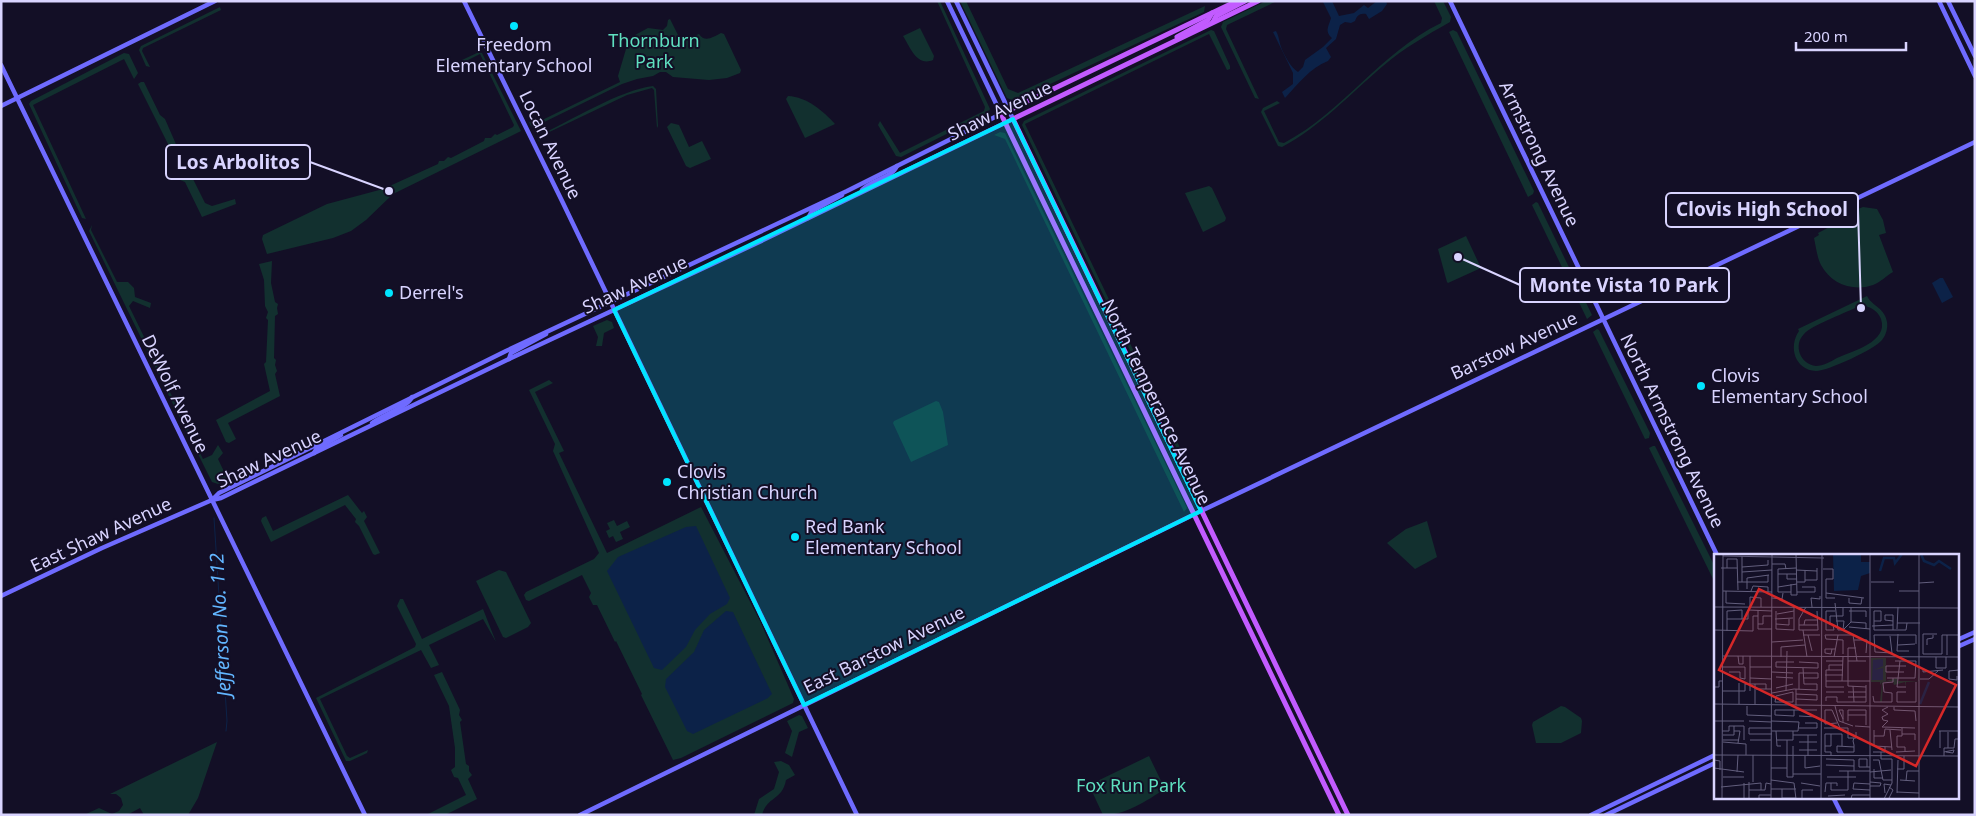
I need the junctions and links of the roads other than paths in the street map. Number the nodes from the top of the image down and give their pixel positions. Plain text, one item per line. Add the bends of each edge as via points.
1 (215, 1) edge
2 (464, 1) edge
3 (947, 1) edge
4 (956, 1) edge
5 (1237, 1) edge
6 (1246, 1) edge
7 (1258, 1) edge
8 (1450, 1) edge
9 (1939, 1) edge
10 (1948, 1) edge
11 (1212, 13) junction
12 (1214, 22) junction
13 (1960, 43) junction
14 (1166, 45) junction
15 (1975, 57) edge
16 (1, 65) edge
17 (1975, 76) edge
18 (17, 99) junction
19 (1, 106) edge
20 (1009, 110) junction
21 (1001, 114) junction
22 (1013, 119) junction
23 (1005, 123) junction
24 (1975, 142) edge
25 (898, 166) junction
26 (846, 191) junction
27 (859, 193) junction
28 (808, 218) junction
29 (610, 302) junction
30 (614, 310) junction
31 (1603, 320) junction
32 (551, 329) junction
33 (509, 359) junction
34 (412, 398) junction
35 (351, 427) junction
36 (366, 428) junction
37 (314, 453) junction
38 (212, 500) junction
39 (1201, 511) junction
40 (1195, 514) junction
41 (1717, 554) edge
42 (1, 596) edge
43 (1975, 632) edge
44 (1975, 639) edge
45 (1958, 640) edge
46 (1958, 647) edge
47 (804, 705) junction
48 (1714, 756) edge
49 (1714, 763) edge
50 (1834, 798) edge
51 (365, 815) edge
52 (580, 815) edge
53 (857, 815) edge
54 (1339, 815) edge
55 (1348, 815) edge
56 (1590, 815) edge
57 (1606, 815) edge
58 (1842, 815) edge

1 - 18 street
2 - 29 street, Locan Avenue
3 - 21 street, North Temperance Avenue
4 - 20 street, North Temperance Avenue
5 - 11 main road, Shaw Avenue
6 - 12 main road via 1216,16
7 - 12 main road, Shaw Avenue
8 - 31 street, Armstrong Avenue
9 - 13 street
10 - 15 street
11 - 14 main road via 1208,20
11 - 20 main road, Shaw Avenue
12 - 14 main road, Shaw Avenue
13 - 15 street via 1966,45
13 - 17 street
14 - 22 main road, Shaw Avenue
16 - 18 street, DeWolf Avenue
18 - 19 street
18 - 38 street, DeWolf Avenue
20 - 21 main road, Shaw Avenue
20 - 22 street, North Temperance Avenue
21 - 23 main road, North Temperance Avenue
21 - 25 street, Shaw Avenue
22 - 23 street, Shaw Avenue
22 - 39 main road, North Temperance Avenue
23 - 27 street, Shaw Avenue
23 - 40 main road, North Temperance Avenue
24 - 31 street, Barstow Avenue
25 - 26 street, Shaw Avenue
25 - 27 street
26 - 28 street via 812,211
26 - 29 street, Shaw Avenue
27 - 28 street, Shaw Avenue
28 - 30 street, Shaw Avenue
29 - 30 street, Locan Avenue
29 - 32 street, Shaw Avenue
30 - 33 street, Shaw Avenue
30 - 47 street, Locan Avenue
31 - 39 street, Barstow Avenue
31 - 41 street, North Armstrong Avenue
32 - 33 street via 511,353
32 - 34 street, Shaw Avenue
33 - 36 street, Shaw Avenue
34 - 35 street, Shaw Avenue
34 - 36 street via 409,403
35 - 37 street
35 - 38 street, Shaw Avenue via 219,493
36 - 37 street, Shaw Avenue
37 - 38 street, Shaw Avenue
38 - 42 street, East Shaw Avenue via 109,544
38 - 51 street, DeWolf Avenue
39 - 40 street, East Barstow Avenue
39 - 55 main road, North Temperance Avenue
40 - 47 street, East Barstow Avenue
40 - 54 main road, North Temperance Avenue
43 - 45 street
44 - 46 street
47 - 52 street, East Barstow Avenue
47 - 53 street, Locan Avenue
48 - 56 street
49 - 57 street
50 - 58 street

